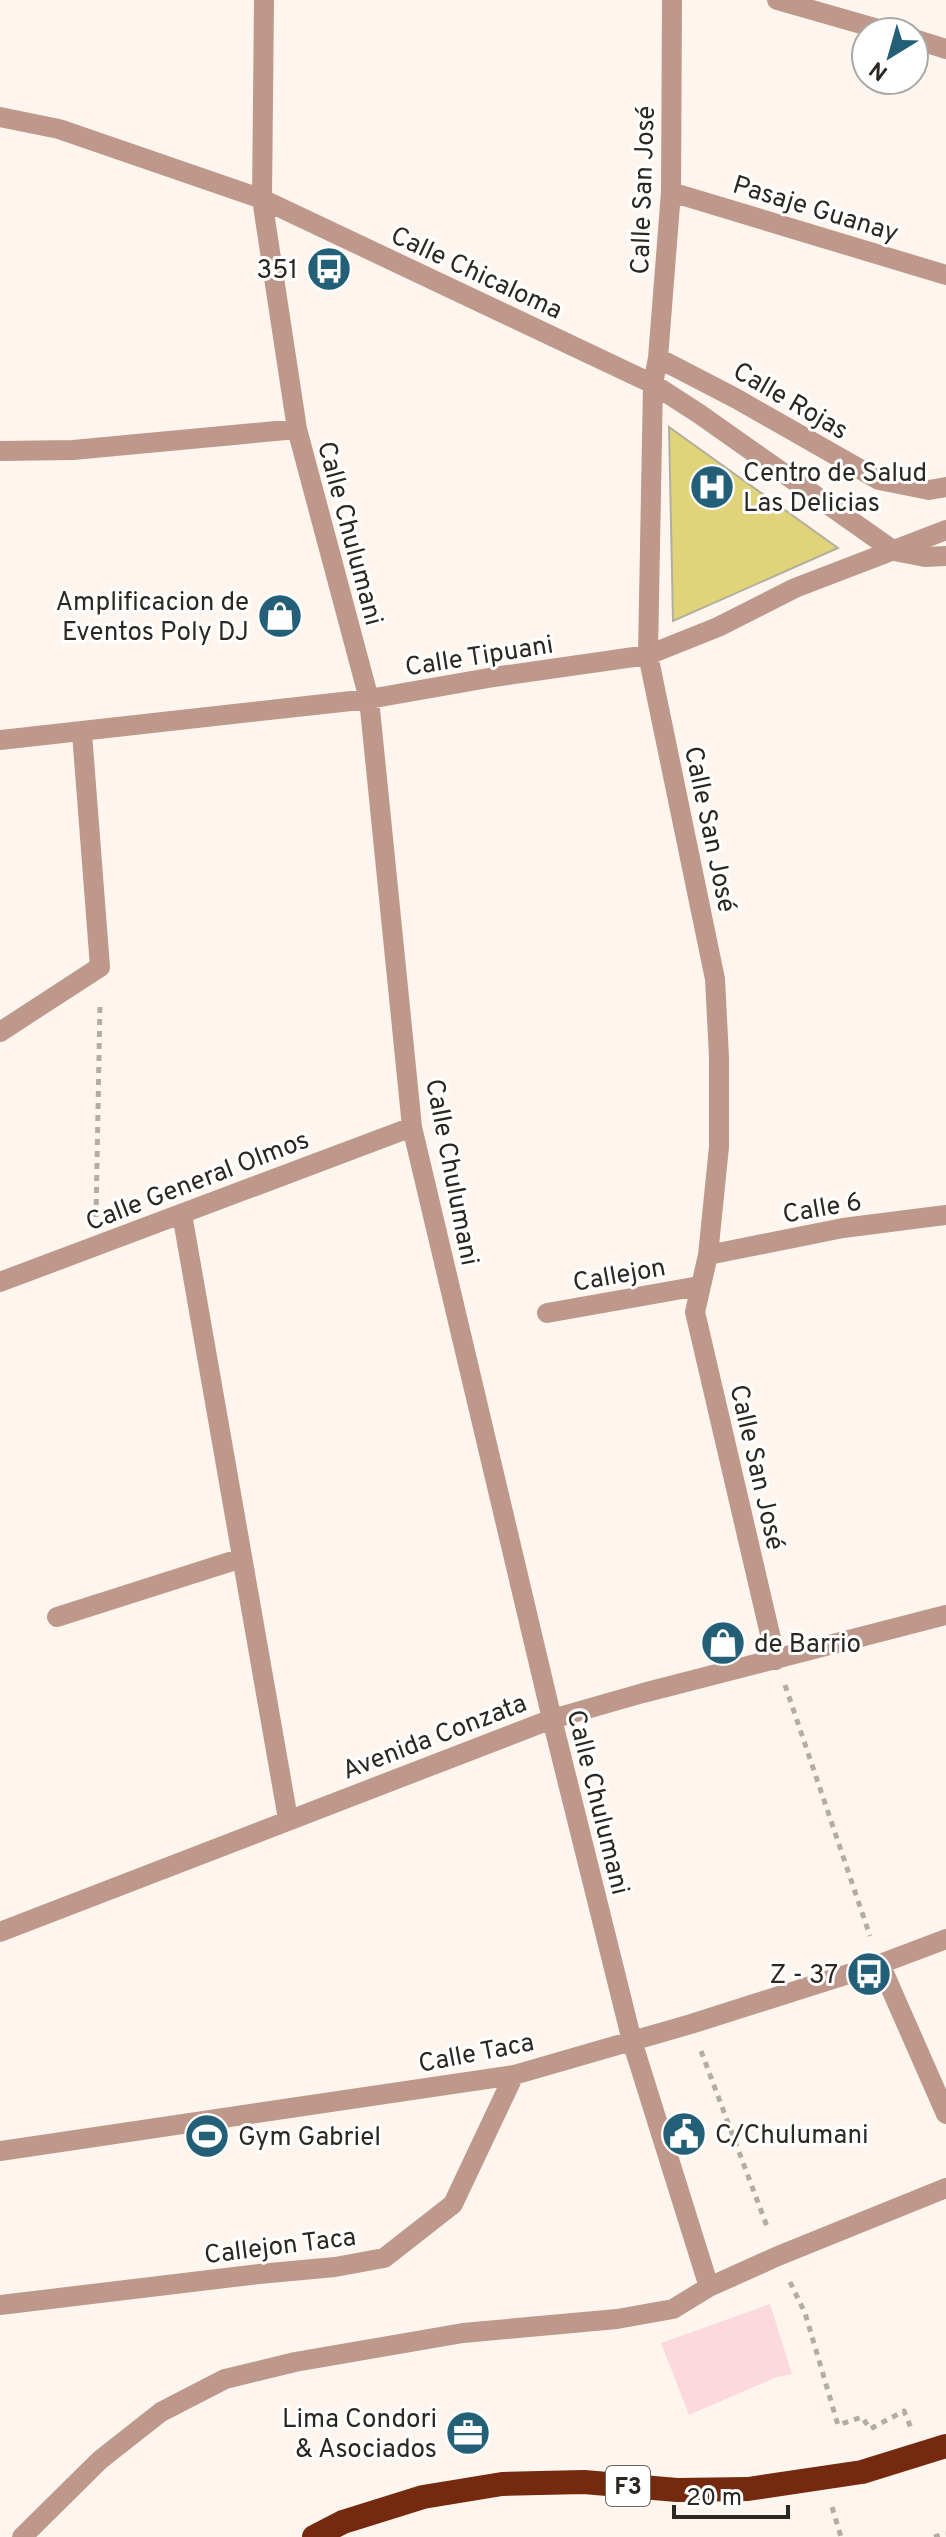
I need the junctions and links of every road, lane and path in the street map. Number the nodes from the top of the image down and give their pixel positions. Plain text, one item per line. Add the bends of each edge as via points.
1 (264, 0) edge
2 (672, 0) edge
3 (777, 0) edge
4 (850, 21) edge
5 (0, 117) edge
6 (671, 192) junction
7 (262, 199) junction
8 (946, 275) edge
9 (658, 358) junction
10 (653, 384) junction
11 (297, 429) junction
12 (0, 451) edge
13 (946, 487) edge
14 (946, 530) edge
15 (894, 551) junction
16 (946, 556) edge
17 (648, 655) junction
18 (369, 699) junction
19 (82, 733) junction
20 (0, 740) edge
21 (100, 967) junction
22 (0, 1032) edge
23 (412, 1127) junction
24 (182, 1214) junction
25 (946, 1215) edge
26 (96, 1246) junction
27 (708, 1255) junction
28 (0, 1282) edge
29 (699, 1286) junction
30 (547, 1313) dead end
31 (242, 1558) junction
32 (946, 1615) edge
33 (57, 1617) dead end
34 (776, 1660) junction
35 (552, 1719) junction
36 (288, 1819) junction
37 (0, 1932) edge
38 (946, 1939) edge
39 (880, 1964) junction
40 (691, 2024) junction
41 (632, 2041) junction
42 (514, 2075) junction
43 (946, 2114) edge
44 (0, 2151) edge
45 (946, 2188) edge
46 (778, 2256) junction
47 (709, 2287) junction
48 (0, 2305) edge
49 (946, 2446) edge
50 (921, 2453) junction
51 (946, 2534) edge
52 (22, 2537) edge
53 (314, 2537) edge
54 (934, 2537) edge

1 - 7 street, Calle Chulumani
2 - 6 street, Calle San José
3 - 4 street
5 - 7 street, Calle Chicaloma via 59,129
6 - 8 street, Pasaje Guanay
6 - 9 street, Calle San José
7 - 10 street, Calle Chicaloma
7 - 11 street, Calle Chulumani
9 - 10 street, Calle San José
9 - 13 street, Calle Rojas via 879,480 929,490
10 - 15 street, Calle Chicaloma
10 - 17 street, Calle San José
11 - 12 street via 73,450
11 - 18 street, Calle Chulumani
14 - 15 street
15 - 16 street, Calle Tipuani
15 - 17 street, Calle Tipuani via 795,588
17 - 18 street, Calle Tipuani
17 - 27 street, Calle San José via 715,979 719,1147
18 - 19 street, Calle Tipuani
18 - 23 street, Calle Chulumani
19 - 20 street, Calle Tipuani
19 - 21 street
21 - 22 street
21 - 26 path
23 - 24 street, Calle General Olmos
23 - 35 street, Calle Chulumani
24 - 26 street, Calle General Olmos
24 - 31 street
25 - 27 street, Calle 6 via 843,1228
26 - 28 street, Calle General Olmos
27 - 29 street, Calle San José
29 - 30 street, Callejon
29 - 34 street, Calle San José via 695,1312
31 - 33 street
31 - 36 street
32 - 34 street, Avenida Conzata
34 - 35 street, Avenida Conzata
34 - 39 path
35 - 36 street, Avenida Conzata
35 - 41 street, Calle Chulumani
36 - 37 street, Avenida Conzata
38 - 39 street, Calle Taca
39 - 40 street, Calle Taca
39 - 43 street
40 - 41 street, Calle Taca
40 - 46 path
41 - 42 street, Calle Taca
41 - 47 street, Calle Chulumani
42 - 44 street, Calle Taca
42 - 48 street, Callejon Taca via 453,2204 384,2258
45 - 46 street
46 - 47 street
46 - 50 path via 805,2313 838,2425 862,2417 870,2429 904,2411
47 - 52 street via 673,2309 463,2333 225,2379 149,2421 100,2460
49 - 50 highway, F3
50 - 53 highway, F3 via 862,2472 748,2489 502,2484 423,2497 343,2522
51 - 54 path

